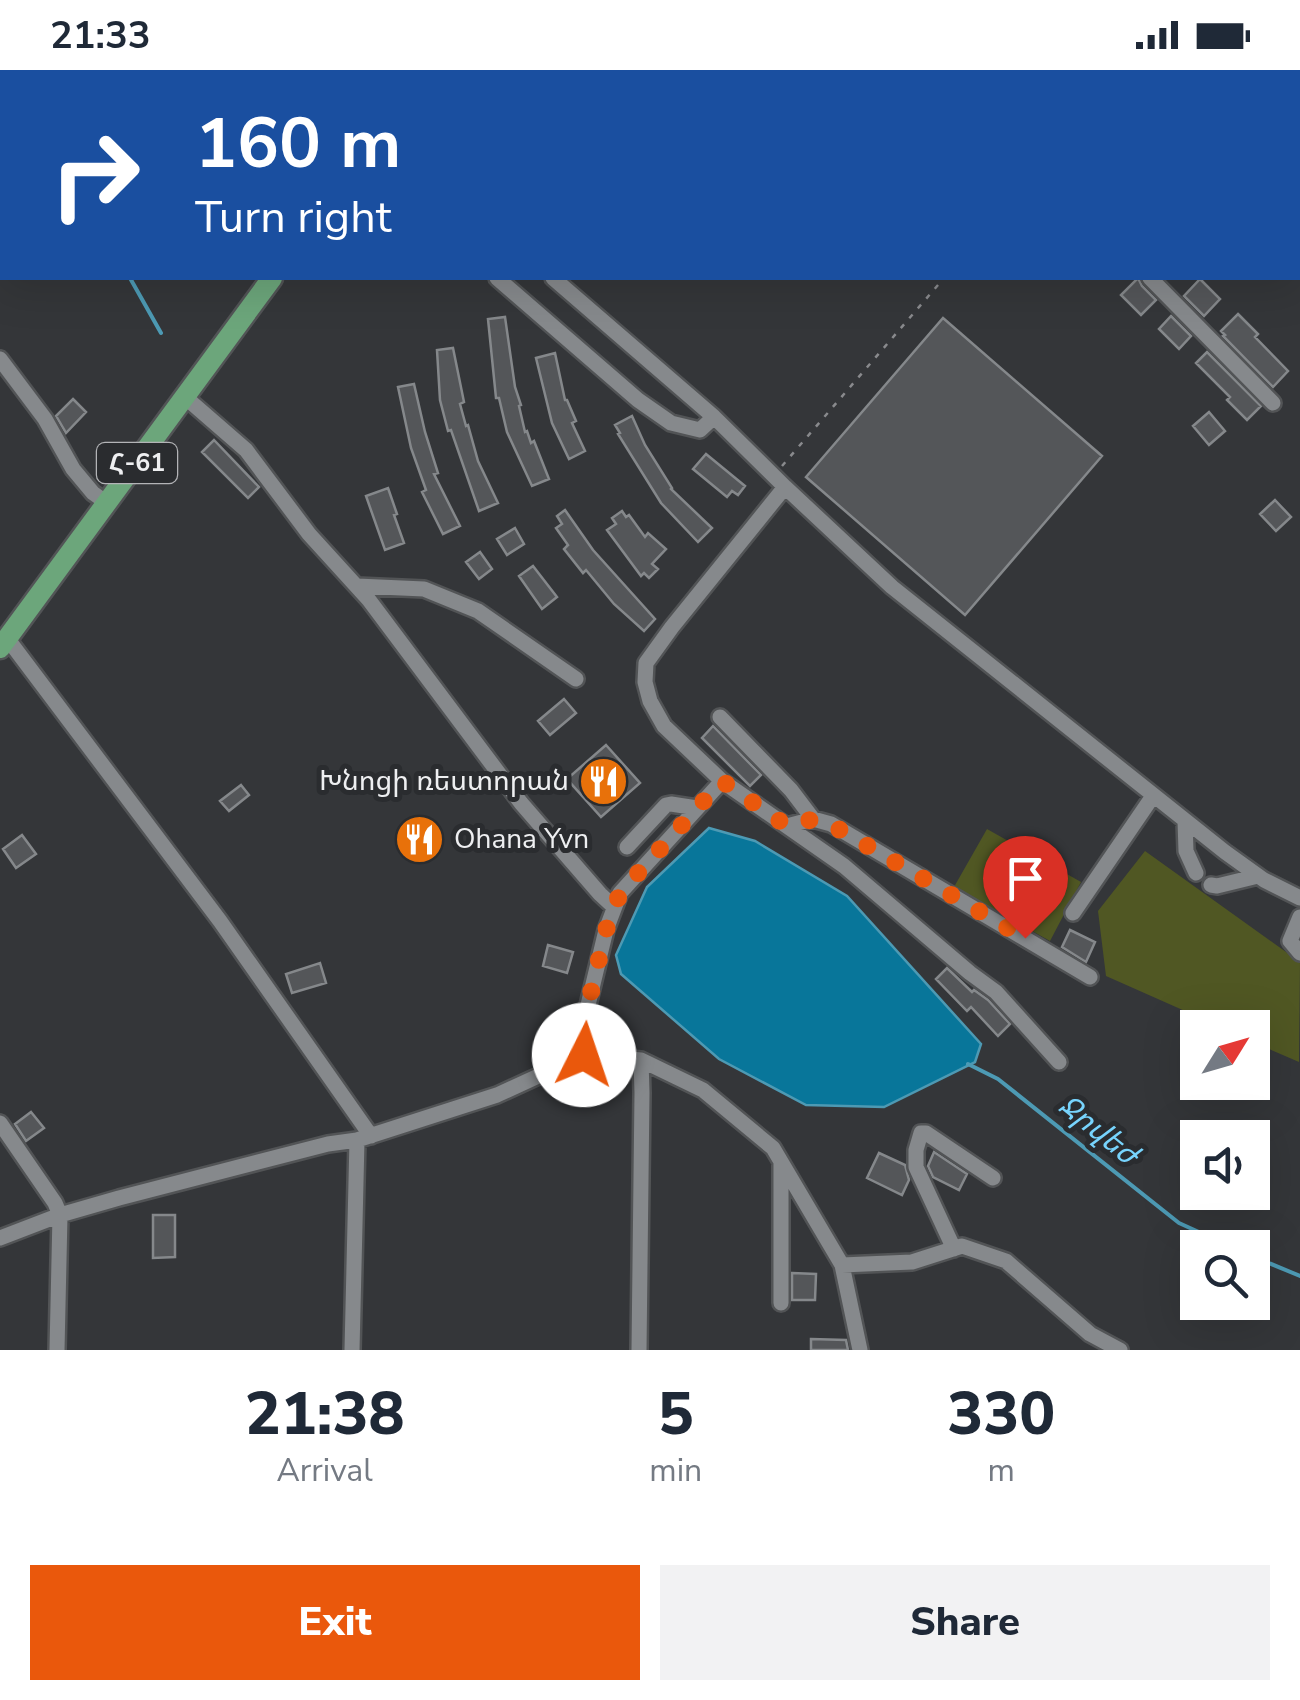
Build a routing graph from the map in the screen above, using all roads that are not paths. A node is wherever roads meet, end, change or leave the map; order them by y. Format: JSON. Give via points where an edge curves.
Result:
{"nodes":[{"id":1,"x":271,"y":280,"type":"edge"},
{"id":2,"x":500,"y":280,"type":"edge"},
{"id":3,"x":555,"y":280,"type":"edge"},
{"id":4,"x":1152,"y":280,"type":"edge"},
{"id":5,"x":0,"y":360,"type":"edge"},
{"id":6,"x":184,"y":397,"type":"junction"},
{"id":7,"x":1274,"y":403,"type":"dead end"},
{"id":8,"x":714,"y":416,"type":"junction"},
{"id":9,"x":779,"y":481,"type":"junction"},
{"id":10,"x":108,"y":503,"type":"junction"},
{"id":11,"x":357,"y":586,"type":"junction"},
{"id":12,"x":4,"y":643,"type":"edge"},
{"id":13,"x":576,"y":680,"type":"dead end"},
{"id":14,"x":720,"y":717,"type":"dead end"},
{"id":15,"x":722,"y":781,"type":"junction"},
{"id":16,"x":1154,"y":796,"type":"junction"},
{"id":17,"x":697,"y":808,"type":"junction"},
{"id":18,"x":814,"y":819,"type":"junction"},
{"id":19,"x":1186,"y":821,"type":"junction"},
{"id":20,"x":787,"y":826,"type":"junction"},
{"id":21,"x":627,"y":847,"type":"dead end"},
{"id":22,"x":1196,"y":874,"type":"dead end"},
{"id":23,"x":1258,"y":876,"type":"junction"},
{"id":24,"x":1211,"y":885,"type":"dead end"},
{"id":25,"x":1300,"y":898,"type":"edge"},
{"id":26,"x":614,"y":907,"type":"junction"},
{"id":27,"x":1073,"y":913,"type":"dead end"},
{"id":28,"x":1300,"y":917,"type":"edge"},
{"id":29,"x":1300,"y":953,"type":"edge"},
{"id":30,"x":1090,"y":976,"type":"dead end"},
{"id":31,"x":584,"y":1055,"type":"junction"},
{"id":32,"x":640,"y":1060,"type":"junction"},
{"id":33,"x":1060,"y":1062,"type":"dead end"},
{"id":34,"x":0,"y":1123,"type":"edge"},
{"id":35,"x":364,"y":1138,"type":"junction"},
{"id":36,"x":781,"y":1162,"type":"junction"},
{"id":37,"x":992,"y":1178,"type":"dead end"},
{"id":38,"x":60,"y":1216,"type":"junction"},
{"id":39,"x":0,"y":1238,"type":"edge"},
{"id":40,"x":954,"y":1249,"type":"junction"},
{"id":41,"x":842,"y":1264,"type":"junction"},
{"id":42,"x":781,"y":1303,"type":"dead end"},
{"id":43,"x":57,"y":1350,"type":"edge"},
{"id":44,"x":352,"y":1350,"type":"edge"},
{"id":45,"x":639,"y":1350,"type":"edge"},
{"id":46,"x":860,"y":1350,"type":"edge"},
{"id":47,"x":1120,"y":1350,"type":"edge"}],
"edges":[{"from":1,"to":6,"type":"main road","number":"Հ-61"},
{"from":2,"to":8,"type":"street","via":[[670,423],[700,430]]},
{"from":3,"to":8,"type":"street"},
{"from":4,"to":7,"type":"street"},
{"from":5,"to":10,"type":"street","via":[[73,469]]},
{"from":6,"to":10,"type":"main road","number":"Հ-61"},
{"from":6,"to":11,"type":"street","via":[[246,450],[308,534]]},
{"from":8,"to":9,"type":"street"},
{"from":9,"to":15,"type":"street","via":[[646,663],[650,700],[664,726]]},
{"from":9,"to":16,"type":"street","via":[[892,586]]},
{"from":10,"to":12,"type":"main road","number":"Հ-61"},
{"from":11,"to":13,"type":"street","via":[[424,590],[478,611]]},
{"from":11,"to":26,"type":"street","via":[[520,803]]},
{"from":12,"to":35,"type":"street","via":[[220,921]]},
{"from":14,"to":18,"type":"street"},
{"from":15,"to":17,"type":"street"},
{"from":15,"to":20,"type":"street"},
{"from":16,"to":19,"type":"street"},
{"from":16,"to":27,"type":"street"},
{"from":17,"to":21,"type":"street","via":[[666,805]]},
{"from":17,"to":26,"type":"street"},
{"from":18,"to":20,"type":"street"},
{"from":18,"to":30,"type":"street"},
{"from":19,"to":22,"type":"street","via":[[1186,851]]},
{"from":19,"to":23,"type":"street"},
{"from":20,"to":33,"type":"street","via":[[996,992]]},
{"from":23,"to":24,"type":"street"},
{"from":23,"to":25,"type":"street"},
{"from":26,"to":31,"type":"street","via":[[582,1030]]},
{"from":28,"to":29,"type":"street","via":[[1290,941]]},
{"from":31,"to":32,"type":"street"},
{"from":31,"to":35,"type":"street","via":[[497,1095]]},
{"from":32,"to":36,"type":"street","via":[[703,1090]]},
{"from":32,"to":45,"type":"street"},
{"from":34,"to":38,"type":"street"},
{"from":35,"to":38,"type":"street"},
{"from":35,"to":44,"type":"street"},
{"from":36,"to":41,"type":"street"},
{"from":36,"to":42,"type":"street"},
{"from":37,"to":40,"type":"street","via":[[921,1133],[916,1167]]},
{"from":38,"to":39,"type":"street"},
{"from":38,"to":43,"type":"street"},
{"from":40,"to":41,"type":"street","via":[[912,1262]]},
{"from":40,"to":47,"type":"street","via":[[1006,1262],[1090,1334]]},
{"from":41,"to":46,"type":"street"}]}
